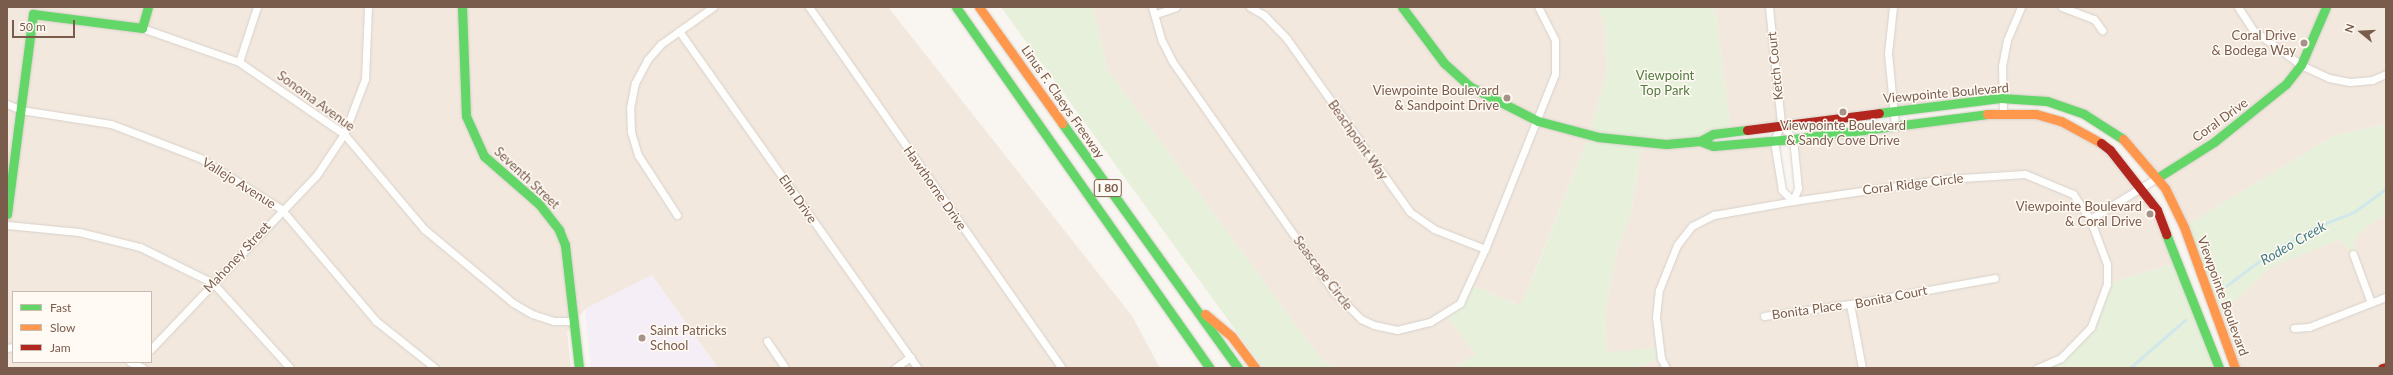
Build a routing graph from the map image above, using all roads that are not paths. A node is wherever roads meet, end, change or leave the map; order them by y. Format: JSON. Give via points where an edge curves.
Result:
{"nodes":[{"id":1,"x":148,"y":7,"type":"edge"},
{"id":2,"x":257,"y":7,"type":"edge"},
{"id":3,"x":368,"y":7,"type":"edge"},
{"id":4,"x":462,"y":7,"type":"edge"},
{"id":5,"x":713,"y":7,"type":"edge"},
{"id":6,"x":809,"y":7,"type":"edge"},
{"id":7,"x":956,"y":7,"type":"edge"},
{"id":8,"x":979,"y":7,"type":"edge"},
{"id":9,"x":1152,"y":7,"type":"edge"},
{"id":10,"x":1176,"y":7,"type":"edge"},
{"id":11,"x":1250,"y":7,"type":"edge"},
{"id":12,"x":1402,"y":7,"type":"edge"},
{"id":13,"x":1538,"y":7,"type":"edge"},
{"id":14,"x":1769,"y":7,"type":"edge"},
{"id":15,"x":1893,"y":7,"type":"edge"},
{"id":16,"x":2021,"y":7,"type":"edge"},
{"id":17,"x":2062,"y":7,"type":"edge"},
{"id":18,"x":2238,"y":7,"type":"edge"},
{"id":19,"x":2326,"y":7,"type":"edge"},
{"id":20,"x":34,"y":11,"type":"edge"},
{"id":21,"x":1156,"y":14,"type":"junction"},
{"id":22,"x":142,"y":28,"type":"junction"},
{"id":23,"x":2102,"y":30,"type":"dead end"},
{"id":24,"x":679,"y":31,"type":"junction"},
{"id":25,"x":239,"y":62,"type":"junction"},
{"id":26,"x":2301,"y":65,"type":"junction"},
{"id":27,"x":2386,"y":74,"type":"edge"},
{"id":28,"x":2000,"y":98,"type":"junction"},
{"id":29,"x":7,"y":104,"type":"edge"},
{"id":30,"x":21,"y":110,"type":"junction"},
{"id":31,"x":1891,"y":110,"type":"junction"},
{"id":32,"x":2003,"y":112,"type":"junction"},
{"id":33,"x":1538,"y":121,"type":"junction"},
{"id":34,"x":1781,"y":124,"type":"junction"},
{"id":35,"x":1895,"y":126,"type":"junction"},
{"id":36,"x":344,"y":134,"type":"junction"},
{"id":37,"x":1793,"y":139,"type":"junction"},
{"id":38,"x":1700,"y":141,"type":"junction"},
{"id":39,"x":1774,"y":141,"type":"junction"},
{"id":40,"x":2158,"y":178,"type":"junction"},
{"id":41,"x":2140,"y":189,"type":"junction"},
{"id":42,"x":1793,"y":201,"type":"junction"},
{"id":43,"x":281,"y":209,"type":"junction"},
{"id":44,"x":7,"y":214,"type":"edge"},
{"id":45,"x":677,"y":215,"type":"dead end"},
{"id":46,"x":2090,"y":219,"type":"junction"},
{"id":47,"x":7,"y":225,"type":"edge"},
{"id":48,"x":1485,"y":249,"type":"junction"},
{"id":49,"x":2353,"y":254,"type":"dead end"},
{"id":50,"x":1995,"y":278,"type":"dead end"},
{"id":51,"x":213,"y":283,"type":"junction"},
{"id":52,"x":1187,"y":298,"type":"junction"},
{"id":53,"x":2386,"y":298,"type":"edge"},
{"id":54,"x":2371,"y":303,"type":"junction"},
{"id":55,"x":1850,"y":304,"type":"junction"},
{"id":56,"x":1764,"y":316,"type":"dead end"},
{"id":57,"x":574,"y":321,"type":"junction"},
{"id":58,"x":2294,"y":328,"type":"dead end"},
{"id":59,"x":767,"y":341,"type":"dead end"},
{"id":60,"x":152,"y":348,"type":"edge"},
{"id":61,"x":910,"y":357,"type":"junction"},
{"id":62,"x":2216,"y":365,"type":"edge"},
{"id":63,"x":1209,"y":367,"type":"edge"},
{"id":64,"x":2386,"y":367,"type":"edge"},
{"id":65,"x":290,"y":368,"type":"edge"},
{"id":66,"x":435,"y":368,"type":"edge"},
{"id":67,"x":579,"y":368,"type":"edge"},
{"id":68,"x":785,"y":368,"type":"edge"},
{"id":69,"x":895,"y":368,"type":"edge"},
{"id":70,"x":918,"y":368,"type":"edge"},
{"id":71,"x":1062,"y":368,"type":"edge"},
{"id":72,"x":1238,"y":368,"type":"edge"},
{"id":73,"x":1256,"y":368,"type":"edge"},
{"id":74,"x":1666,"y":368,"type":"edge"},
{"id":75,"x":1862,"y":368,"type":"edge"},
{"id":76,"x":2037,"y":368,"type":"edge"},
{"id":77,"x":2235,"y":368,"type":"edge"},
{"id":78,"x":2382,"y":368,"type":"edge"}],
"edges":[{"from":1,"to":22,"type":"main road"},
{"from":2,"to":25,"type":"street"},
{"from":3,"to":36,"type":"street","name":"Mahoney Street","via":[[365,79]]},
{"from":4,"to":57,"type":"main road","name":"Seventh Street","via":[[466,116],[484,156],[539,204],[559,230],[565,245]]},
{"from":5,"to":24,"type":"street"},
{"from":6,"to":71,"type":"street","name":"Hawthorne Drive"},
{"from":7,"to":63,"type":"main road","number":"I 80"},
{"from":8,"to":52,"type":"main road","name":"Linus F. Claeys Freeway","number":"I 80"},
{"from":9,"to":21,"type":"street","name":"Seascape Circle"},
{"from":10,"to":21,"type":"street"},
{"from":11,"to":48,"type":"street","name":"Beachpoint Way","via":[[1264,15],[1287,39],[1410,212],[1434,229]]},
{"from":12,"to":33,"type":"main road","name":"Viewpointe Boulevard","via":[[1444,63],[1471,87]]},
{"from":13,"to":33,"type":"street","name":"Seascape Circle","via":[[1551,29],[1557,57],[1555,74]]},
{"from":14,"to":34,"type":"street","name":"Ketch Court"},
{"from":15,"to":31,"type":"street","via":[[1888,53]]},
{"from":16,"to":28,"type":"street","via":[[2006,40]]},
{"from":17,"to":23,"type":"street","via":[[2094,19]]},
{"from":18,"to":26,"type":"street","via":[[2254,30]]},
{"from":19,"to":26,"type":"main road","name":"Coral Drive"},
{"from":20,"to":22,"type":"main road","name":"Sonoma Avenue"},
{"from":20,"to":30,"type":"main road"},
{"from":21,"to":48,"type":"street","name":"Seascape Circle","via":[[1162,41],[1172,61],[1334,292],[1355,314],[1374,325],[1397,330],[1430,322],[1460,303]]},
{"from":22,"to":25,"type":"street","name":"Sonoma Avenue"},
{"from":24,"to":45,"type":"street","via":[[647,60],[635,83],[630,108],[631,132],[638,154]]},
{"from":24,"to":61,"type":"street","name":"Elm Drive"},
{"from":25,"to":36,"type":"street","name":"Sonoma Avenue"},
{"from":26,"to":27,"type":"street","via":[[2328,78],[2350,82],[2372,80]]},
{"from":26,"to":40,"type":"main road","name":"Coral Drive","via":[[2261,106]]},
{"from":28,"to":31,"type":"main road","name":"Viewpointe Boulevard"},
{"from":28,"to":32,"type":"street"},
{"from":28,"to":40,"type":"main road","name":"Viewpointe Boulevard","via":[[2047,101],[2084,114],[2124,139]]},
{"from":29,"to":30,"type":"street","name":"Vallejo Avenue"},
{"from":30,"to":43,"type":"street","name":"Vallejo Avenue","via":[[119,126],[200,158]]},
{"from":30,"to":44,"type":"main road"},
{"from":31,"to":34,"type":"main road","name":"Viewpointe Boulevard"},
{"from":31,"to":35,"type":"street"},
{"from":32,"to":35,"type":"main road","name":"Viewpointe Boulevard"},
{"from":32,"to":41,"type":"main road","name":"Viewpointe Boulevard","via":[[2036,114],[2085,132],[2110,150]]},
{"from":33,"to":38,"type":"main road","name":"Viewpointe Boulevard","via":[[1618,140],[1666,144]]},
{"from":33,"to":48,"type":"street","name":"Seascape Circle"},
{"from":34,"to":37,"type":"street"},
{"from":34,"to":38,"type":"main road","name":"Viewpointe Boulevard","via":[[1713,134]]},
{"from":34,"to":39,"type":"street"},
{"from":35,"to":37,"type":"main road","name":"Viewpointe Boulevard"},
{"from":36,"to":43,"type":"street","name":"Mahoney Street","via":[[316,176]]},
{"from":36,"to":57,"type":"street","name":"Sonoma Avenue","via":[[424,229],[513,303],[532,314],[554,321]]},
{"from":37,"to":39,"type":"main road","name":"Viewpointe Boulevard"},
{"from":37,"to":42,"type":"street","via":[[1798,188]]},
{"from":38,"to":39,"type":"main road","name":"Viewpointe Boulevard","via":[[1713,146]]},
{"from":39,"to":42,"type":"street","via":[[1782,190]]},
{"from":40,"to":41,"type":"street","name":"Coral Drive"},
{"from":40,"to":77,"type":"main road","name":"Viewpointe Boulevard","via":[[2184,227]]},
{"from":41,"to":46,"type":"street","name":"Coral Drive"},
{"from":41,"to":62,"type":"main road","name":"Viewpointe Boulevard","via":[[2158,210]]},
{"from":42,"to":46,"type":"street","name":"Coral Ridge Circle","via":[[1945,179],[2025,174],[2073,194]]},
{"from":42,"to":74,"type":"street","name":"Coral Ridge Circle","via":[[1714,215],[1692,226],[1677,245],[1659,290],[1661,358]]},
{"from":43,"to":51,"type":"street","name":"Mahoney Street"},
{"from":43,"to":66,"type":"street","name":"Vallejo Avenue","via":[[376,321]]},
{"from":46,"to":76,"type":"street","name":"Coral Ridge Circle","via":[[2107,264],[2107,284],[2099,308],[2091,327],[2061,358]]},
{"from":47,"to":51,"type":"street","via":[[79,232],[140,247]]},
{"from":49,"to":54,"type":"street"},
{"from":50,"to":55,"type":"street","name":"Bonita Court"},
{"from":51,"to":60,"type":"street","name":"Mahoney Street"},
{"from":51,"to":65,"type":"street"},
{"from":52,"to":72,"type":"main road","name":"Linus F. Claeys Freeway","number":"I 80"},
{"from":52,"to":73,"type":"main road","via":[[1232,338]]},
{"from":53,"to":54,"type":"street"},
{"from":54,"to":58,"type":"street","via":[[2309,327]]},
{"from":55,"to":56,"type":"street","name":"Bonita Place"},
{"from":55,"to":75,"type":"street","name":"Bonita Court"},
{"from":57,"to":67,"type":"main road","name":"Seventh Street"},
{"from":59,"to":68,"type":"street"},
{"from":61,"to":69,"type":"street"},
{"from":61,"to":70,"type":"street","name":"Elm Drive"},
{"from":64,"to":78,"type":"main road"}]}
